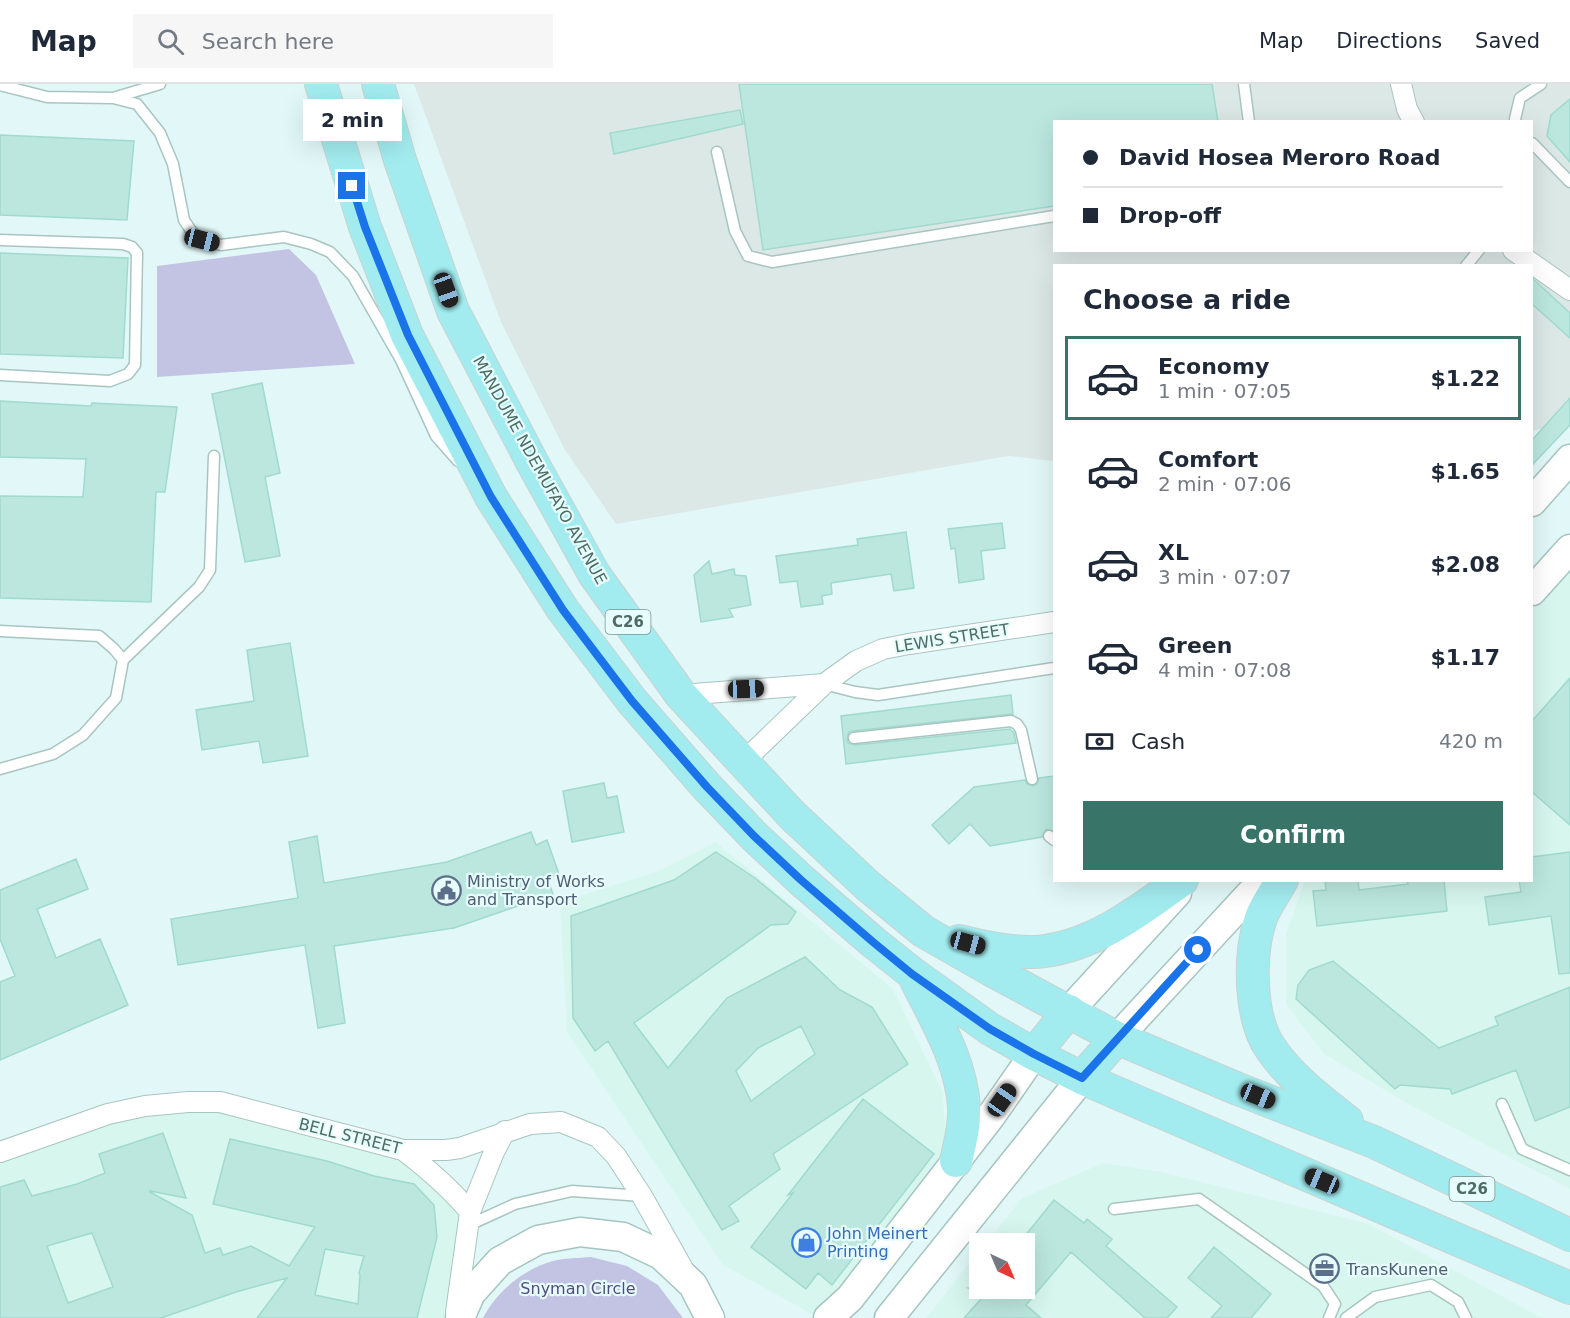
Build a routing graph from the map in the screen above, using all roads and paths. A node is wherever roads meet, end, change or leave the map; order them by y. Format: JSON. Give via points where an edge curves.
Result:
{"nodes":[{"id":1,"x":160,"y":84,"type":"edge"},
{"id":2,"x":321,"y":84,"type":"edge"},
{"id":3,"x":378,"y":84,"type":"edge"},
{"id":4,"x":1244,"y":84,"type":"edge"},
{"id":5,"x":1401,"y":84,"type":"edge"},
{"id":6,"x":1540,"y":84,"type":"edge"},
{"id":7,"x":0,"y":85,"type":"edge"},
{"id":8,"x":113,"y":98,"type":"junction"},
{"id":9,"x":1249,"y":120,"type":"edge"},
{"id":10,"x":1413,"y":120,"type":"edge"},
{"id":11,"x":1515,"y":120,"type":"edge"},
{"id":12,"x":1533,"y":144,"type":"edge"},
{"id":13,"x":717,"y":152,"type":"dead end"},
{"id":14,"x":1570,"y":182,"type":"edge"},
{"id":15,"x":1053,"y":216,"type":"edge"},
{"id":16,"x":0,"y":240,"type":"edge"},
{"id":17,"x":1477,"y":252,"type":"edge"},
{"id":18,"x":1516,"y":252,"type":"edge"},
{"id":19,"x":1468,"y":264,"type":"edge"},
{"id":20,"x":1533,"y":264,"type":"edge"},
{"id":21,"x":1533,"y":264,"type":"edge"},
{"id":22,"x":1570,"y":290,"type":"edge"},
{"id":23,"x":0,"y":375,"type":"edge"},
{"id":24,"x":214,"y":456,"type":"dead end"},
{"id":25,"x":1570,"y":459,"type":"edge"},
{"id":26,"x":491,"y":497,"type":"junction"},
{"id":27,"x":1533,"y":501,"type":"edge"},
{"id":28,"x":1570,"y":549,"type":"edge"},
{"id":29,"x":1533,"y":590,"type":"edge"},
{"id":30,"x":1053,"y":622,"type":"edge"},
{"id":31,"x":0,"y":631,"type":"edge"},
{"id":32,"x":123,"y":660,"type":"junction"},
{"id":33,"x":1053,"y":668,"type":"edge"},
{"id":34,"x":824,"y":684,"type":"junction"},
{"id":35,"x":681,"y":695,"type":"junction"},
{"id":36,"x":854,"y":738,"type":"dead end"},
{"id":37,"x":742,"y":763,"type":"junction"},
{"id":38,"x":0,"y":769,"type":"edge"},
{"id":39,"x":1032,"y":779,"type":"dead end"},
{"id":40,"x":1179,"y":882,"type":"edge"},
{"id":41,"x":1186,"y":882,"type":"edge"},
{"id":42,"x":1261,"y":882,"type":"edge"},
{"id":43,"x":1281,"y":882,"type":"edge"},
{"id":44,"x":923,"y":931,"type":"junction"},
{"id":45,"x":912,"y":974,"type":"junction"},
{"id":46,"x":1069,"y":1011,"type":"junction"},
{"id":47,"x":1117,"y":1038,"type":"junction"},
{"id":48,"x":1034,"y":1054,"type":"junction"},
{"id":49,"x":1082,"y":1078,"type":"junction"},
{"id":50,"x":1502,"y":1104,"type":"dead end"},
{"id":51,"x":505,"y":1131,"type":"junction"},
{"id":52,"x":1374,"y":1142,"type":"junction"},
{"id":53,"x":403,"y":1150,"type":"junction"},
{"id":54,"x":0,"y":1152,"type":"edge"},
{"id":55,"x":956,"y":1161,"type":"junction"},
{"id":56,"x":1570,"y":1170,"type":"edge"},
{"id":57,"x":642,"y":1196,"type":"junction"},
{"id":58,"x":1114,"y":1209,"type":"dead end"},
{"id":59,"x":469,"y":1219,"type":"junction"},
{"id":60,"x":1570,"y":1235,"type":"edge"},
{"id":61,"x":693,"y":1285,"type":"junction"},
{"id":62,"x":1570,"y":1288,"type":"edge"},
{"id":63,"x":455,"y":1318,"type":"edge"},
{"id":64,"x":460,"y":1318,"type":"edge"},
{"id":65,"x":710,"y":1318,"type":"edge"},
{"id":66,"x":828,"y":1318,"type":"edge"},
{"id":67,"x":889,"y":1318,"type":"edge"},
{"id":68,"x":1329,"y":1318,"type":"edge"},
{"id":69,"x":1346,"y":1318,"type":"edge"},
{"id":70,"x":1466,"y":1318,"type":"edge"}],
"edges":[{"from":1,"to":8,"type":"lane"},
{"from":2,"to":26,"type":"main road","number":"C26","via":[[365,227],[408,335]]},
{"from":3,"to":35,"type":"main road","name":"MANDUME NDEMUFAYO AVENUE","number":"C26","via":[[453,311],[594,574]]},
{"from":4,"to":9,"type":"lane"},
{"from":5,"to":10,"type":"street"},
{"from":6,"to":11,"type":"lane","via":[[1520,98]]},
{"from":7,"to":8,"type":"lane","via":[[47,97]]},
{"from":8,"to":26,"type":"lane","via":[[137,104],[160,133],[173,164],[184,220],[202,240],[221,244],[284,237],[330,252],[353,276],[401,360],[436,436]]},
{"from":12,"to":14,"type":"lane"},
{"from":13,"to":15,"type":"lane","via":[[735,231],[748,256],[772,262]]},
{"from":16,"to":23,"type":"lane","via":[[123,244],[137,253],[135,365],[128,374],[110,381]]},
{"from":17,"to":19,"type":"lane"},
{"from":18,"to":21,"type":"street"},
{"from":20,"to":22,"type":"street"},
{"from":24,"to":32,"type":"lane","via":[[210,570],[199,587]]},
{"from":25,"to":27,"type":"main road"},
{"from":26,"to":45,"type":"main road","number":"C26","via":[[563,610],[632,701],[707,787],[801,880]]},
{"from":28,"to":29,"type":"main road"},
{"from":30,"to":34,"type":"street","name":"LEWIS STREET","via":[[883,649],[856,661]]},
{"from":31,"to":32,"type":"lane","via":[[99,636]]},
{"from":32,"to":38,"type":"lane","via":[[116,698],[83,735],[52,754]]},
{"from":33,"to":34,"type":"lane","via":[[878,694]]},
{"from":34,"to":35,"type":"street"},
{"from":34,"to":37,"type":"street","name":"LEWIS STREET"},
{"from":35,"to":37,"type":"main road","name":"MANDUME NDEMUFAYO AVENUE","number":"C26"},
{"from":36,"to":39,"type":"lane","via":[[1011,721],[1021,730]]},
{"from":37,"to":44,"type":"main road","name":"MANDUME NDEMUFAYO AVENUE","number":"C26","via":[[867,885]]},
{"from":40,"to":44,"type":"main road","via":[[1136,914],[1088,940],[1044,952],[990,949]]},
{"from":41,"to":46,"type":"main road"},
{"from":42,"to":47,"type":"main road"},
{"from":43,"to":52,"type":"main road","via":[[1261,918],[1253,951],[1257,1016],[1269,1048],[1290,1073]]},
{"from":44,"to":46,"type":"main road","name":"MANDUME NDEMUFAYO AVENUE","number":"C26"},
{"from":45,"to":48,"type":"main road","number":"C26","via":[[990,1029]]},
{"from":45,"to":55,"type":"main road","via":[[945,1039],[960,1080],[964,1108]]},
{"from":46,"to":47,"type":"main road","name":"MANDUME NDEMUFAYO AVENUE","number":"C26"},
{"from":46,"to":48,"type":"main road"},
{"from":47,"to":49,"type":"main road"},
{"from":47,"to":52,"type":"main road","name":"MANDUME NDEMUFAYO AVENUE","number":"C26"},
{"from":48,"to":49,"type":"main road","number":"C26"},
{"from":48,"to":55,"type":"main road"},
{"from":49,"to":62,"type":"main road","number":"C26"},
{"from":49,"to":67,"type":"main road"},
{"from":50,"to":56,"type":"lane","via":[[1522,1149]]},
{"from":51,"to":53,"type":"street","name":"BELL STREET","via":[[453,1149]]},
{"from":51,"to":57,"type":"street","name":"BELL STREET","via":[[561,1122],[598,1137],[616,1156]]},
{"from":51,"to":59,"type":"street"},
{"from":52,"to":60,"type":"main road","name":"MANDUME NDEMUFAYO AVENUE","number":"C26"},
{"from":53,"to":54,"type":"street","name":"BELL STREET","via":[[220,1102],[188,1102],[108,1114]]},
{"from":53,"to":59,"type":"street","via":[[452,1191]]},
{"from":55,"to":66,"type":"main road","via":[[850,1298]]},
{"from":57,"to":59,"type":"lane","via":[[572,1191]]},
{"from":57,"to":61,"type":"street","name":"BELL STREET"},
{"from":58,"to":68,"type":"lane","via":[[1199,1199],[1323,1286],[1335,1304]]},
{"from":59,"to":63,"type":"street"},
{"from":61,"to":64,"type":"main road","via":[[661,1256],[623,1237],[580,1232],[538,1240],[500,1261],[471,1293]]},
{"from":61,"to":65,"type":"main road"},
{"from":69,"to":70,"type":"lane","via":[[1375,1297],[1431,1285],[1458,1302]]}]}
